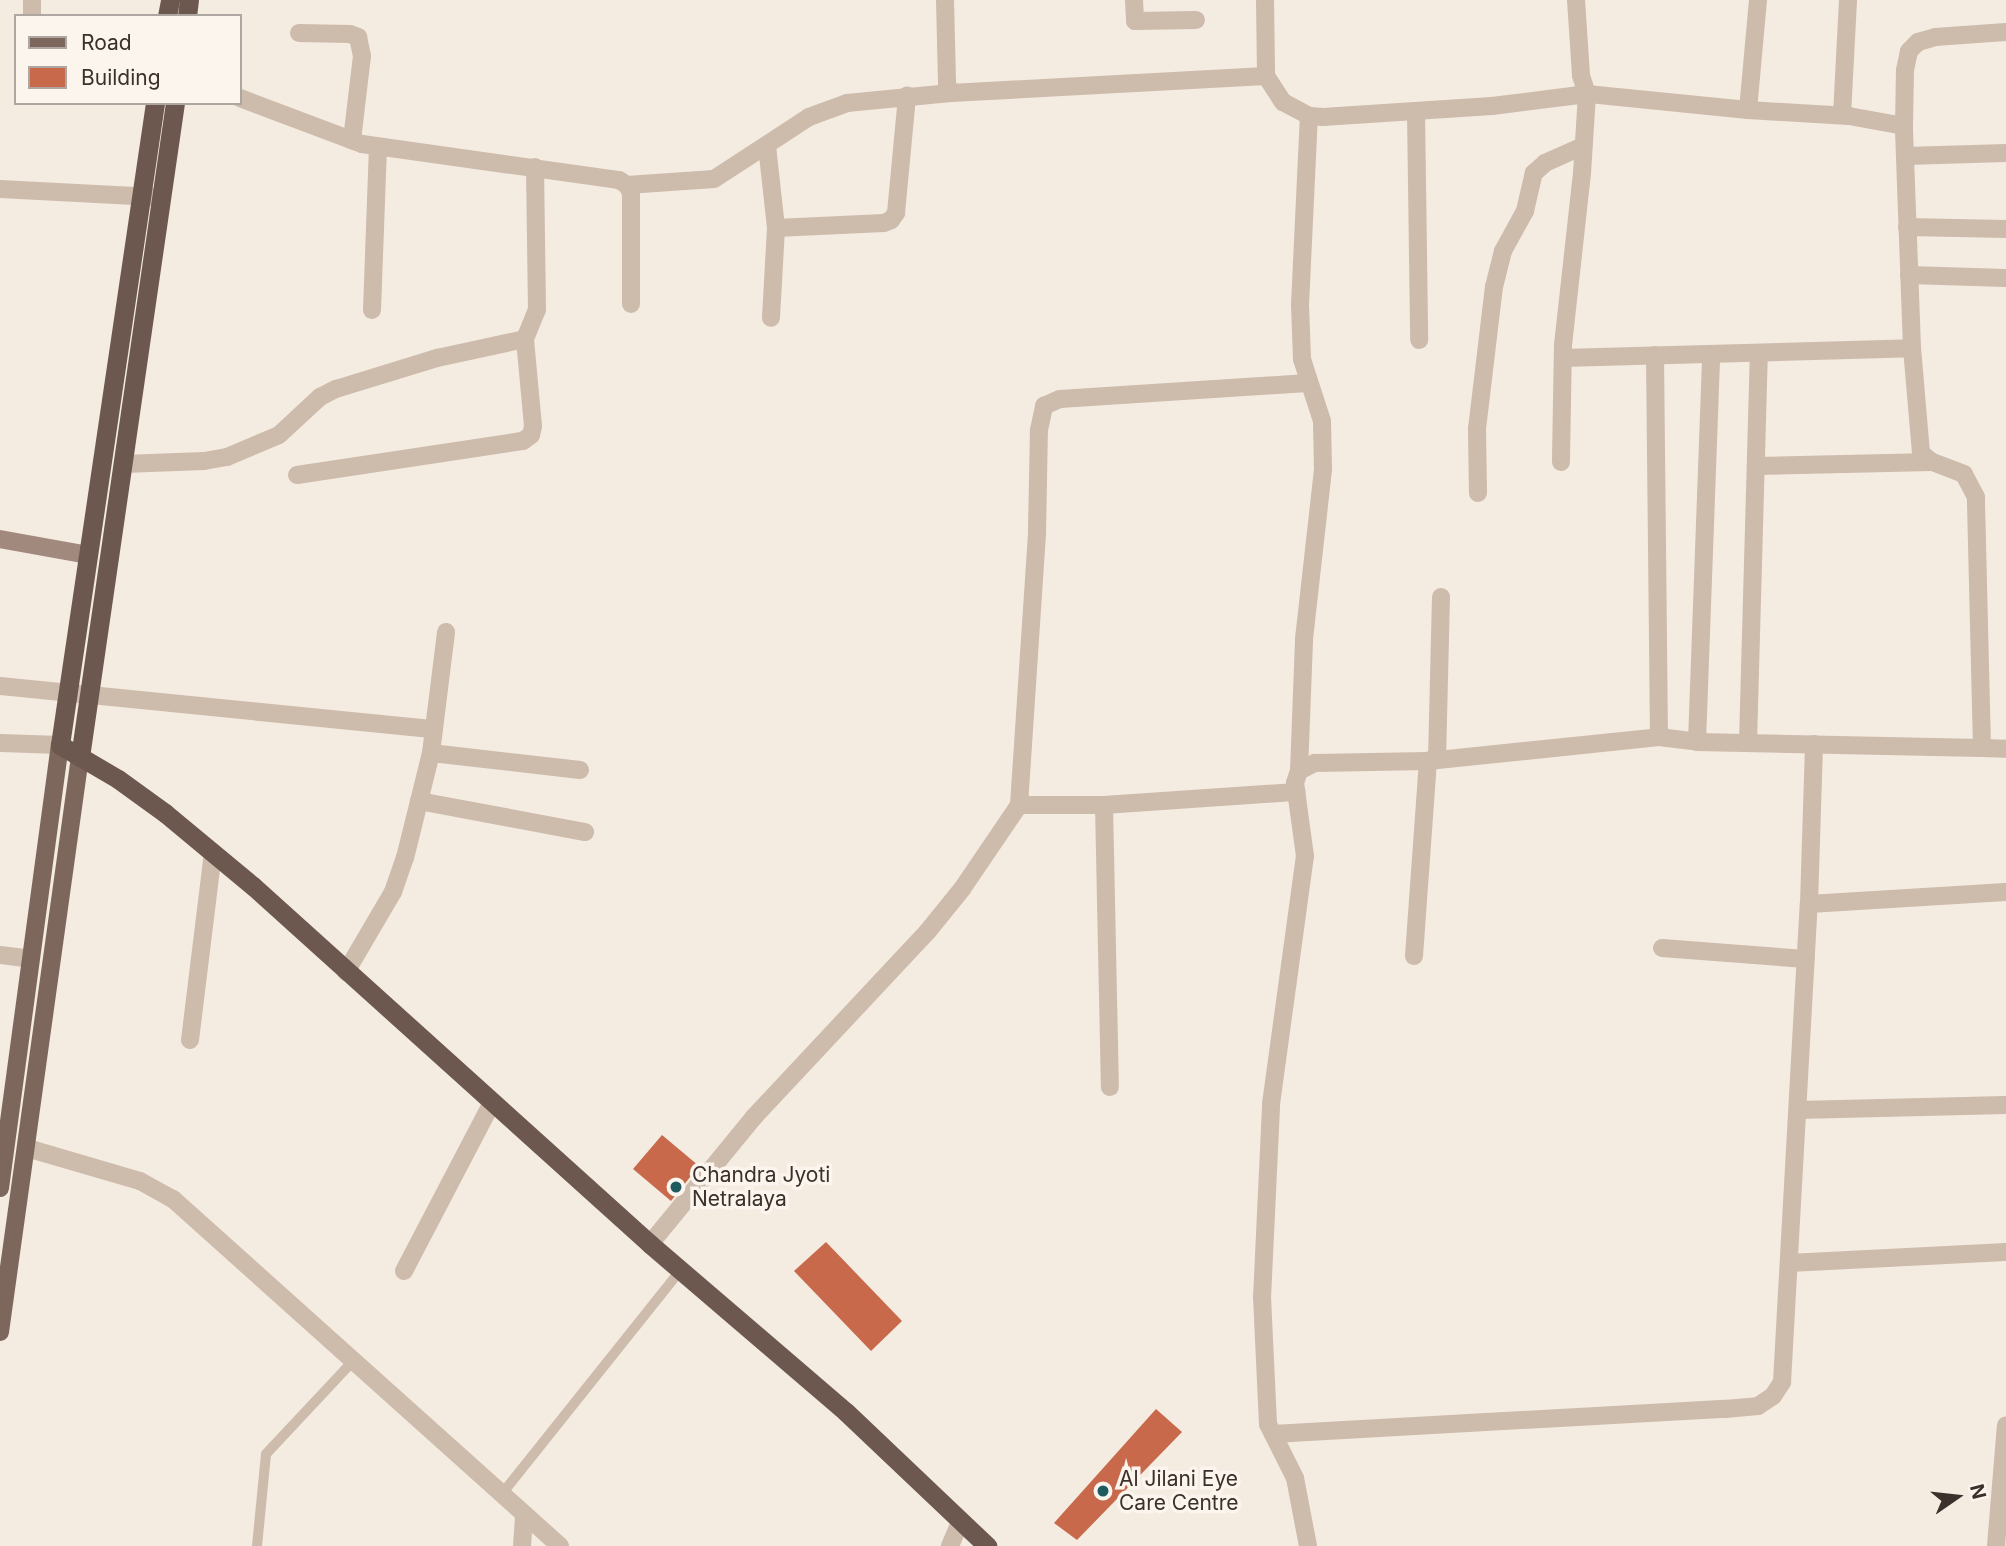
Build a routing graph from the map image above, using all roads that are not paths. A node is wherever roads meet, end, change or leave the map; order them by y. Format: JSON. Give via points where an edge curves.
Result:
{"nodes":[{"id":1,"x":945,"y":0,"type":"edge"},
{"id":2,"x":1135,"y":0,"type":"edge"},
{"id":3,"x":1265,"y":0,"type":"edge"},
{"id":4,"x":1576,"y":0,"type":"edge"},
{"id":5,"x":1758,"y":0,"type":"edge"},
{"id":6,"x":1848,"y":0,"type":"edge"},
{"id":7,"x":1196,"y":20,"type":"dead end"},
{"id":8,"x":2006,"y":32,"type":"edge"},
{"id":9,"x":299,"y":33,"type":"dead end"},
{"id":10,"x":1266,"y":76,"type":"junction"},
{"id":11,"x":951,"y":93,"type":"junction"},
{"id":12,"x":1587,"y":93,"type":"junction"},
{"id":13,"x":907,"y":96,"type":"junction"},
{"id":14,"x":242,"y":99,"type":"edge"},
{"id":15,"x":155,"y":105,"type":"edge"},
{"id":16,"x":175,"y":105,"type":"edge"},
{"id":17,"x":1748,"y":110,"type":"junction"},
{"id":18,"x":1416,"y":111,"type":"junction"},
{"id":19,"x":1842,"y":115,"type":"junction"},
{"id":20,"x":1309,"y":116,"type":"junction"},
{"id":21,"x":1904,"y":126,"type":"junction"},
{"id":22,"x":352,"y":140,"type":"junction"},
{"id":23,"x":767,"y":146,"type":"junction"},
{"id":24,"x":1583,"y":146,"type":"junction"},
{"id":25,"x":378,"y":147,"type":"junction"},
{"id":26,"x":2006,"y":153,"type":"edge"},
{"id":27,"x":1905,"y":156,"type":"junction"},
{"id":28,"x":535,"y":167,"type":"junction"},
{"id":29,"x":627,"y":185,"type":"junction"},
{"id":30,"x":0,"y":189,"type":"edge"},
{"id":31,"x":142,"y":196,"type":"junction"},
{"id":32,"x":163,"y":198,"type":"junction"},
{"id":33,"x":1908,"y":227,"type":"junction"},
{"id":34,"x":776,"y":228,"type":"junction"},
{"id":35,"x":2006,"y":229,"type":"edge"},
{"id":36,"x":1909,"y":275,"type":"junction"},
{"id":37,"x":2006,"y":278,"type":"edge"},
{"id":38,"x":631,"y":304,"type":"dead end"},
{"id":39,"x":372,"y":310,"type":"dead end"},
{"id":40,"x":771,"y":317,"type":"dead end"},
{"id":41,"x":525,"y":339,"type":"junction"},
{"id":42,"x":1419,"y":340,"type":"dead end"},
{"id":43,"x":1912,"y":348,"type":"junction"},
{"id":44,"x":1759,"y":354,"type":"junction"},
{"id":45,"x":1655,"y":355,"type":"junction"},
{"id":46,"x":1711,"y":356,"type":"junction"},
{"id":47,"x":1563,"y":358,"type":"junction"},
{"id":48,"x":1307,"y":383,"type":"junction"},
{"id":49,"x":1561,"y":462,"type":"dead end"},
{"id":50,"x":1932,"y":462,"type":"junction"},
{"id":51,"x":124,"y":464,"type":"junction"},
{"id":52,"x":1756,"y":466,"type":"junction"},
{"id":53,"x":297,"y":475,"type":"dead end"},
{"id":54,"x":1478,"y":494,"type":"dead end"},
{"id":55,"x":0,"y":539,"type":"edge"},
{"id":56,"x":88,"y":555,"type":"junction"},
{"id":57,"x":1441,"y":597,"type":"dead end"},
{"id":58,"x":446,"y":632,"type":"dead end"},
{"id":59,"x":0,"y":686,"type":"edge"},
{"id":60,"x":68,"y":691,"type":"junction"},
{"id":61,"x":89,"y":694,"type":"junction"},
{"id":62,"x":434,"y":729,"type":"junction"},
{"id":63,"x":1659,"y":737,"type":"junction"},
{"id":64,"x":1697,"y":742,"type":"junction"},
{"id":65,"x":1748,"y":742,"type":"junction"},
{"id":66,"x":0,"y":743,"type":"edge"},
{"id":67,"x":1814,"y":744,"type":"junction"},
{"id":68,"x":60,"y":745,"type":"junction"},
{"id":69,"x":1982,"y":748,"type":"junction"},
{"id":70,"x":2006,"y":749,"type":"edge"},
{"id":71,"x":431,"y":753,"type":"junction"},
{"id":72,"x":80,"y":757,"type":"junction"},
{"id":73,"x":1432,"y":761,"type":"junction"},
{"id":74,"x":580,"y":770,"type":"dead end"},
{"id":75,"x":1299,"y":771,"type":"junction"},
{"id":76,"x":1297,"y":792,"type":"junction"},
{"id":77,"x":419,"y":801,"type":"junction"},
{"id":78,"x":1019,"y":805,"type":"junction"},
{"id":79,"x":1104,"y":805,"type":"junction"},
{"id":80,"x":585,"y":832,"type":"dead end"},
{"id":81,"x":213,"y":852,"type":"junction"},
{"id":82,"x":2006,"y":892,"type":"edge"},
{"id":83,"x":1809,"y":904,"type":"junction"},
{"id":84,"x":1662,"y":948,"type":"dead end"},
{"id":85,"x":0,"y":955,"type":"edge"},
{"id":86,"x":1414,"y":956,"type":"dead end"},
{"id":87,"x":1806,"y":959,"type":"junction"},
{"id":88,"x":31,"y":960,"type":"junction"},
{"id":89,"x":346,"y":972,"type":"junction"},
{"id":90,"x":190,"y":1040,"type":"dead end"},
{"id":91,"x":1110,"y":1087,"type":"dead end"},
{"id":92,"x":492,"y":1103,"type":"junction"},
{"id":93,"x":2006,"y":1105,"type":"edge"},
{"id":94,"x":1798,"y":1110,"type":"junction"},
{"id":95,"x":5,"y":1114,"type":"edge"},
{"id":96,"x":27,"y":1148,"type":"junction"},
{"id":97,"x":0,"y":1188,"type":"edge"},
{"id":98,"x":649,"y":1244,"type":"junction"},
{"id":99,"x":2006,"y":1252,"type":"edge"},
{"id":100,"x":1788,"y":1263,"type":"junction"},
{"id":101,"x":404,"y":1271,"type":"dead end"},
{"id":102,"x":680,"y":1271,"type":"junction"},
{"id":103,"x":0,"y":1332,"type":"edge"},
{"id":104,"x":354,"y":1360,"type":"junction"},
{"id":105,"x":2006,"y":1425,"type":"edge"},
{"id":106,"x":1273,"y":1434,"type":"junction"},
{"id":107,"x":501,"y":1495,"type":"junction"},
{"id":108,"x":524,"y":1515,"type":"junction"},
{"id":109,"x":960,"y":1523,"type":"junction"},
{"id":110,"x":257,"y":1546,"type":"edge"},
{"id":111,"x":522,"y":1546,"type":"edge"},
{"id":112,"x":560,"y":1546,"type":"edge"},
{"id":113,"x":950,"y":1546,"type":"edge"},
{"id":114,"x":987,"y":1546,"type":"edge"},
{"id":115,"x":1308,"y":1546,"type":"edge"},
{"id":116,"x":1996,"y":1546,"type":"edge"}],
"edges":[{"from":1,"to":11,"type":"street"},
{"from":2,"to":7,"type":"street","via":[[1135,21]]},
{"from":3,"to":10,"type":"street"},
{"from":4,"to":12,"type":"street","via":[[1581,75]]},
{"from":5,"to":17,"type":"street"},
{"from":6,"to":19,"type":"street"},
{"from":8,"to":21,"type":"street","via":[[1935,37],[1909,51]]},
{"from":9,"to":22,"type":"street","via":[[358,37],[362,56]]},
{"from":10,"to":11,"type":"street"},
{"from":10,"to":20,"type":"street","via":[[1283,102]]},
{"from":11,"to":13,"type":"street"},
{"from":12,"to":17,"type":"street"},
{"from":12,"to":18,"type":"street"},
{"from":12,"to":24,"type":"street"},
{"from":13,"to":23,"type":"street","via":[[826,110]]},
{"from":13,"to":34,"type":"street","via":[[896,213],[891,220]]},
{"from":14,"to":22,"type":"street"},
{"from":15,"to":31,"type":"highway"},
{"from":16,"to":32,"type":"highway"},
{"from":17,"to":19,"type":"street"},
{"from":18,"to":20,"type":"street"},
{"from":18,"to":42,"type":"street"},
{"from":19,"to":21,"type":"street"},
{"from":20,"to":48,"type":"street","via":[[1300,305]]},
{"from":21,"to":27,"type":"street"},
{"from":22,"to":25,"type":"street"},
{"from":23,"to":29,"type":"street","via":[[714,179]]},
{"from":23,"to":34,"type":"street"},
{"from":24,"to":47,"type":"street"},
{"from":24,"to":54,"type":"street","via":[[1534,173],[1525,211],[1503,251],[1494,287],[1477,429]]},
{"from":25,"to":28,"type":"street"},
{"from":25,"to":39,"type":"street"},
{"from":26,"to":27,"type":"street"},
{"from":27,"to":33,"type":"street"},
{"from":28,"to":29,"type":"street"},
{"from":28,"to":41,"type":"street","via":[[537,310]]},
{"from":29,"to":38,"type":"street","via":[[631,193]]},
{"from":30,"to":31,"type":"street"},
{"from":31,"to":32,"type":"street"},
{"from":31,"to":56,"type":"highway"},
{"from":32,"to":51,"type":"highway"},
{"from":33,"to":35,"type":"street"},
{"from":33,"to":36,"type":"street"},
{"from":34,"to":40,"type":"street"},
{"from":36,"to":37,"type":"street"},
{"from":36,"to":43,"type":"street"},
{"from":41,"to":51,"type":"street","via":[[437,358],[336,389],[320,397],[279,435],[227,457]]},
{"from":41,"to":53,"type":"street","via":[[533,426],[523,441]]},
{"from":43,"to":44,"type":"street"},
{"from":43,"to":50,"type":"street","via":[[1921,453]]},
{"from":44,"to":46,"type":"street"},
{"from":44,"to":52,"type":"street"},
{"from":45,"to":46,"type":"street"},
{"from":45,"to":47,"type":"street"},
{"from":45,"to":63,"type":"street"},
{"from":46,"to":64,"type":"street"},
{"from":47,"to":49,"type":"street"},
{"from":48,"to":75,"type":"street","via":[[1322,421],[1323,469],[1304,639]]},
{"from":48,"to":78,"type":"street","via":[[1060,400],[1044,406]]},
{"from":50,"to":52,"type":"street"},
{"from":50,"to":69,"type":"street","via":[[1964,474],[1976,497]]},
{"from":51,"to":61,"type":"highway"},
{"from":52,"to":65,"type":"street"},
{"from":55,"to":56,"type":"main road"},
{"from":56,"to":60,"type":"highway"},
{"from":57,"to":73,"type":"street"},
{"from":58,"to":62,"type":"street"},
{"from":59,"to":60,"type":"street"},
{"from":60,"to":61,"type":"street"},
{"from":60,"to":68,"type":"highway"},
{"from":61,"to":62,"type":"street"},
{"from":61,"to":72,"type":"highway"},
{"from":62,"to":71,"type":"street"},
{"from":63,"to":64,"type":"street"},
{"from":63,"to":73,"type":"street"},
{"from":64,"to":65,"type":"street"},
{"from":65,"to":67,"type":"street"},
{"from":66,"to":68,"type":"street"},
{"from":67,"to":69,"type":"street"},
{"from":67,"to":83,"type":"street"},
{"from":68,"to":72,"type":"highway"},
{"from":68,"to":88,"type":"main road"},
{"from":69,"to":70,"type":"street"},
{"from":71,"to":74,"type":"street"},
{"from":71,"to":77,"type":"street"},
{"from":72,"to":81,"type":"highway","via":[[156,806]]},
{"from":72,"to":96,"type":"main road"},
{"from":73,"to":75,"type":"street","via":[[1315,763]]},
{"from":73,"to":86,"type":"street"},
{"from":75,"to":76,"type":"street"},
{"from":76,"to":79,"type":"street"},
{"from":76,"to":106,"type":"street","via":[[1306,856],[1274,1071],[1265,1179],[1262,1298],[1265,1388]]},
{"from":77,"to":80,"type":"street"},
{"from":77,"to":89,"type":"street","via":[[393,892]]},
{"from":78,"to":79,"type":"street"},
{"from":78,"to":98,"type":"street","via":[[928,931],[753,1118]]},
{"from":79,"to":91,"type":"street"},
{"from":81,"to":89,"type":"highway"},
{"from":81,"to":90,"type":"street"},
{"from":82,"to":83,"type":"street"},
{"from":83,"to":87,"type":"street"},
{"from":84,"to":87,"type":"street"},
{"from":85,"to":88,"type":"street"},
{"from":87,"to":94,"type":"street"},
{"from":88,"to":95,"type":"main road"},
{"from":89,"to":92,"type":"highway"},
{"from":92,"to":98,"type":"highway"},
{"from":92,"to":101,"type":"street"},
{"from":93,"to":94,"type":"street"},
{"from":94,"to":100,"type":"street"},
{"from":95,"to":97,"type":"main road"},
{"from":96,"to":103,"type":"main road"},
{"from":96,"to":104,"type":"street","via":[[140,1181],[173,1199]]},
{"from":98,"to":102,"type":"highway"},
{"from":99,"to":100,"type":"street"},
{"from":100,"to":106,"type":"street","via":[[1782,1382],[1773,1396],[1758,1406]]},
{"from":102,"to":107,"type":"lane"},
{"from":102,"to":109,"type":"highway","via":[[846,1412]]},
{"from":104,"to":107,"type":"street"},
{"from":104,"to":110,"type":"lane","via":[[266,1454]]},
{"from":105,"to":116,"type":"street"},
{"from":106,"to":115,"type":"street","via":[[1295,1478]]},
{"from":107,"to":108,"type":"street"},
{"from":108,"to":111,"type":"street"},
{"from":108,"to":112,"type":"street"},
{"from":109,"to":113,"type":"street"},
{"from":109,"to":114,"type":"highway"}]}
